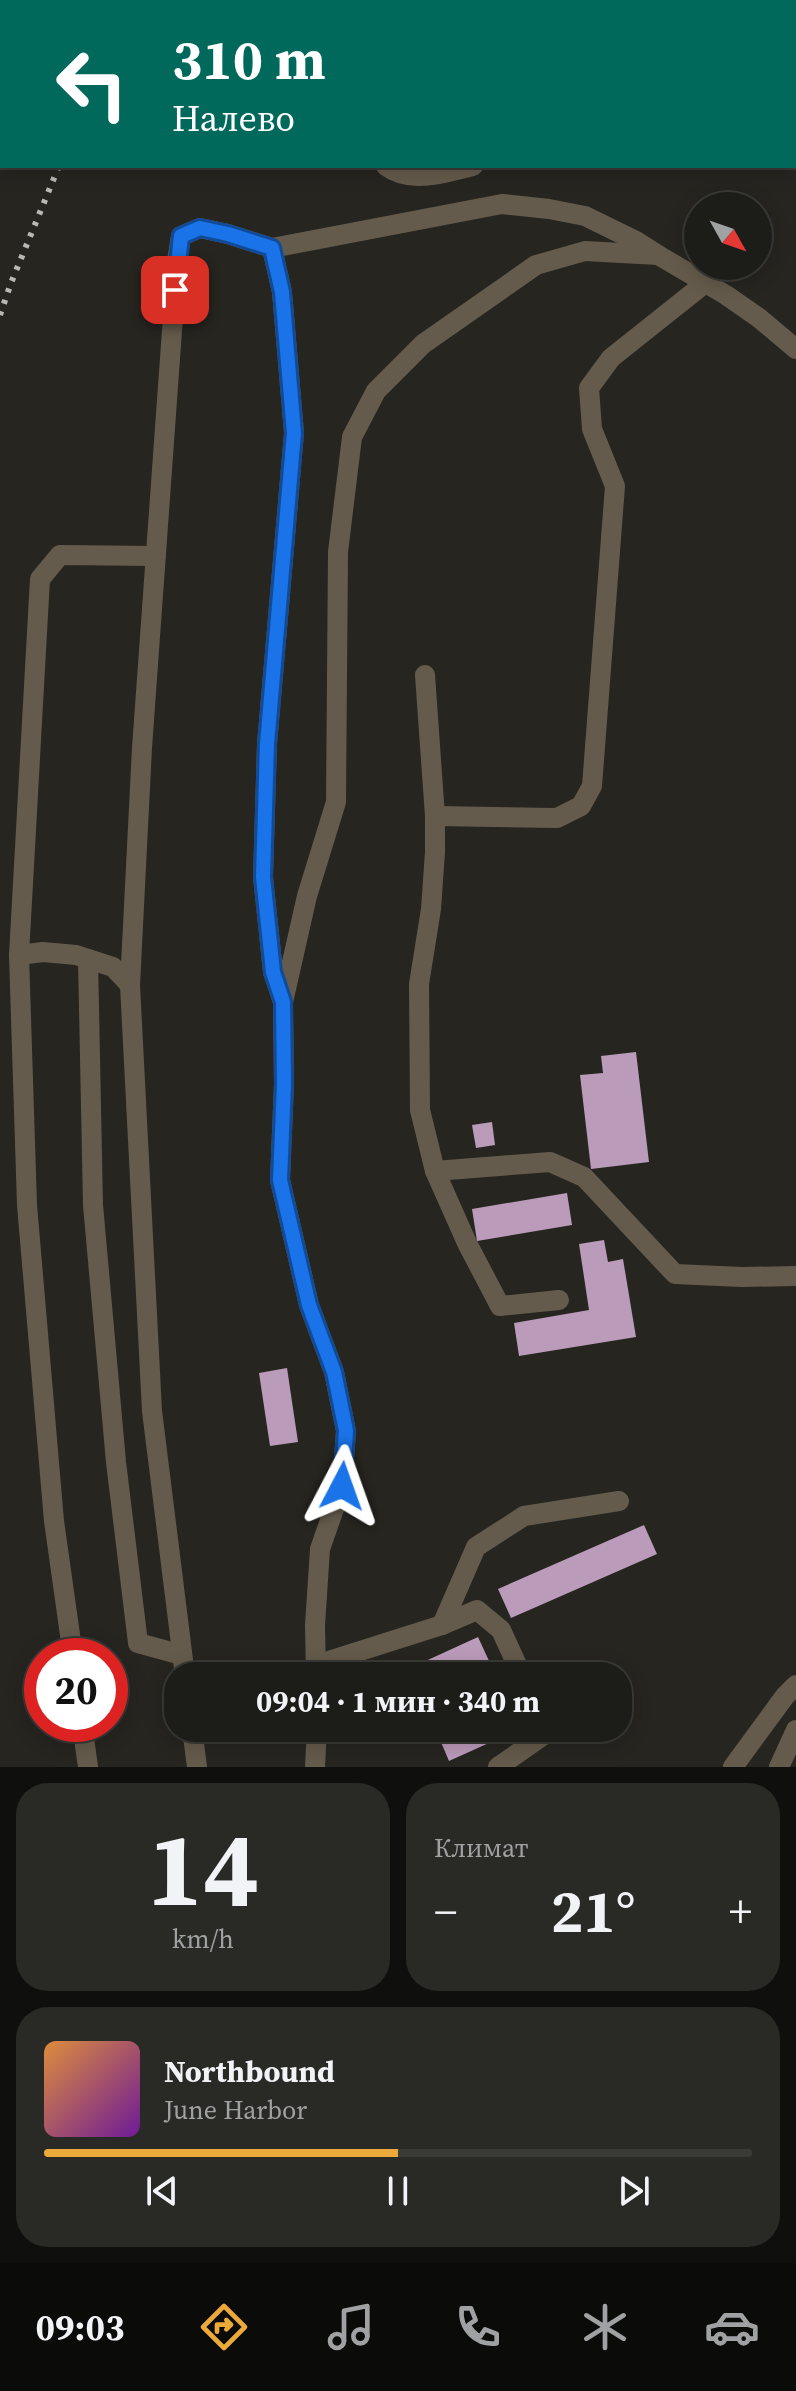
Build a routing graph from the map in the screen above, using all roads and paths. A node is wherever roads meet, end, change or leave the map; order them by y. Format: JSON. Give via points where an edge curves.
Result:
{"nodes":[{"id":1,"x":394,"y":168,"type":"edge"},
{"id":2,"x":464,"y":168,"type":"edge"},
{"id":3,"x":272,"y":248,"type":"junction"},
{"id":4,"x":658,"y":255,"type":"junction"},
{"id":5,"x":704,"y":284,"type":"junction"},
{"id":6,"x":796,"y":349,"type":"edge"},
{"id":7,"x":156,"y":556,"type":"junction"},
{"id":8,"x":425,"y":675,"type":"dead end"},
{"id":9,"x":435,"y":816,"type":"junction"},
{"id":10,"x":19,"y":955,"type":"junction"},
{"id":11,"x":88,"y":959,"type":"junction"},
{"id":12,"x":130,"y":985,"type":"junction"},
{"id":13,"x":283,"y":1002,"type":"junction"},
{"id":14,"x":435,"y":1171,"type":"junction"},
{"id":15,"x":796,"y":1276,"type":"edge"},
{"id":16,"x":559,"y":1300,"type":"dead end"},
{"id":17,"x":619,"y":1501,"type":"dead end"},
{"id":18,"x":442,"y":1625,"type":"junction"},
{"id":19,"x":70,"y":1638,"type":"edge"},
{"id":20,"x":182,"y":1655,"type":"junction"},
{"id":21,"x":183,"y":1662,"type":"edge"},
{"id":22,"x":316,"y":1662,"type":"edge"},
{"id":23,"x":338,"y":1662,"type":"edge"},
{"id":24,"x":516,"y":1662,"type":"edge"},
{"id":25,"x":792,"y":1696,"type":"edge"},
{"id":26,"x":796,"y":1730,"type":"edge"},
{"id":27,"x":85,"y":1742,"type":"edge"},
{"id":28,"x":194,"y":1742,"type":"edge"},
{"id":29,"x":316,"y":1742,"type":"edge"},
{"id":30,"x":534,"y":1742,"type":"edge"},
{"id":31,"x":88,"y":1767,"type":"edge"},
{"id":32,"x":197,"y":1767,"type":"edge"},
{"id":33,"x":315,"y":1767,"type":"edge"},
{"id":34,"x":498,"y":1767,"type":"edge"},
{"id":35,"x":733,"y":1767,"type":"edge"},
{"id":36,"x":779,"y":1767,"type":"edge"}],
"edges":[{"from":1,"to":2,"type":"street","via":[[422,177]]},
{"from":3,"to":4,"type":"street","via":[[502,204],[585,216]]},
{"from":3,"to":7,"type":"street","via":[[200,228],[181,236]]},
{"from":3,"to":13,"type":"street","via":[[282,292],[294,433],[267,744],[263,877],[273,972]]},
{"from":4,"to":5,"type":"street"},
{"from":4,"to":13,"type":"street","via":[[585,251],[536,265],[423,344],[376,391],[352,437],[338,552],[336,802]]},
{"from":5,"to":6,"type":"street"},
{"from":5,"to":9,"type":"street","via":[[611,358],[589,388],[592,429],[615,486],[592,786],[581,806],[557,818]]},
{"from":7,"to":10,"type":"street","via":[[60,555],[40,579]]},
{"from":7,"to":12,"type":"street"},
{"from":8,"to":9,"type":"street"},
{"from":9,"to":14,"type":"street","via":[[431,909],[419,984],[420,1110]]},
{"from":10,"to":11,"type":"street","via":[[43,952]]},
{"from":10,"to":19,"type":"street","via":[[28,1221],[54,1521]]},
{"from":11,"to":12,"type":"street","via":[[113,967]]},
{"from":11,"to":20,"type":"street","via":[[93,1205],[138,1643]]},
{"from":12,"to":20,"type":"street","via":[[152,1411]]},
{"from":13,"to":22,"type":"street","via":[[280,1180],[346,1431],[342,1486],[320,1549]]},
{"from":14,"to":15,"type":"street","via":[[550,1162],[584,1177],[675,1274]]},
{"from":14,"to":16,"type":"street","via":[[500,1306]]},
{"from":17,"to":18,"type":"street","via":[[524,1516],[476,1547]]},
{"from":18,"to":23,"type":"street"},
{"from":18,"to":24,"type":"street","via":[[477,1610],[501,1630]]},
{"from":20,"to":21,"type":"street"},
{"from":25,"to":35,"type":"street"},
{"from":26,"to":36,"type":"street"},
{"from":27,"to":31,"type":"street"},
{"from":28,"to":32,"type":"street"},
{"from":29,"to":33,"type":"street"},
{"from":30,"to":34,"type":"street"}]}
